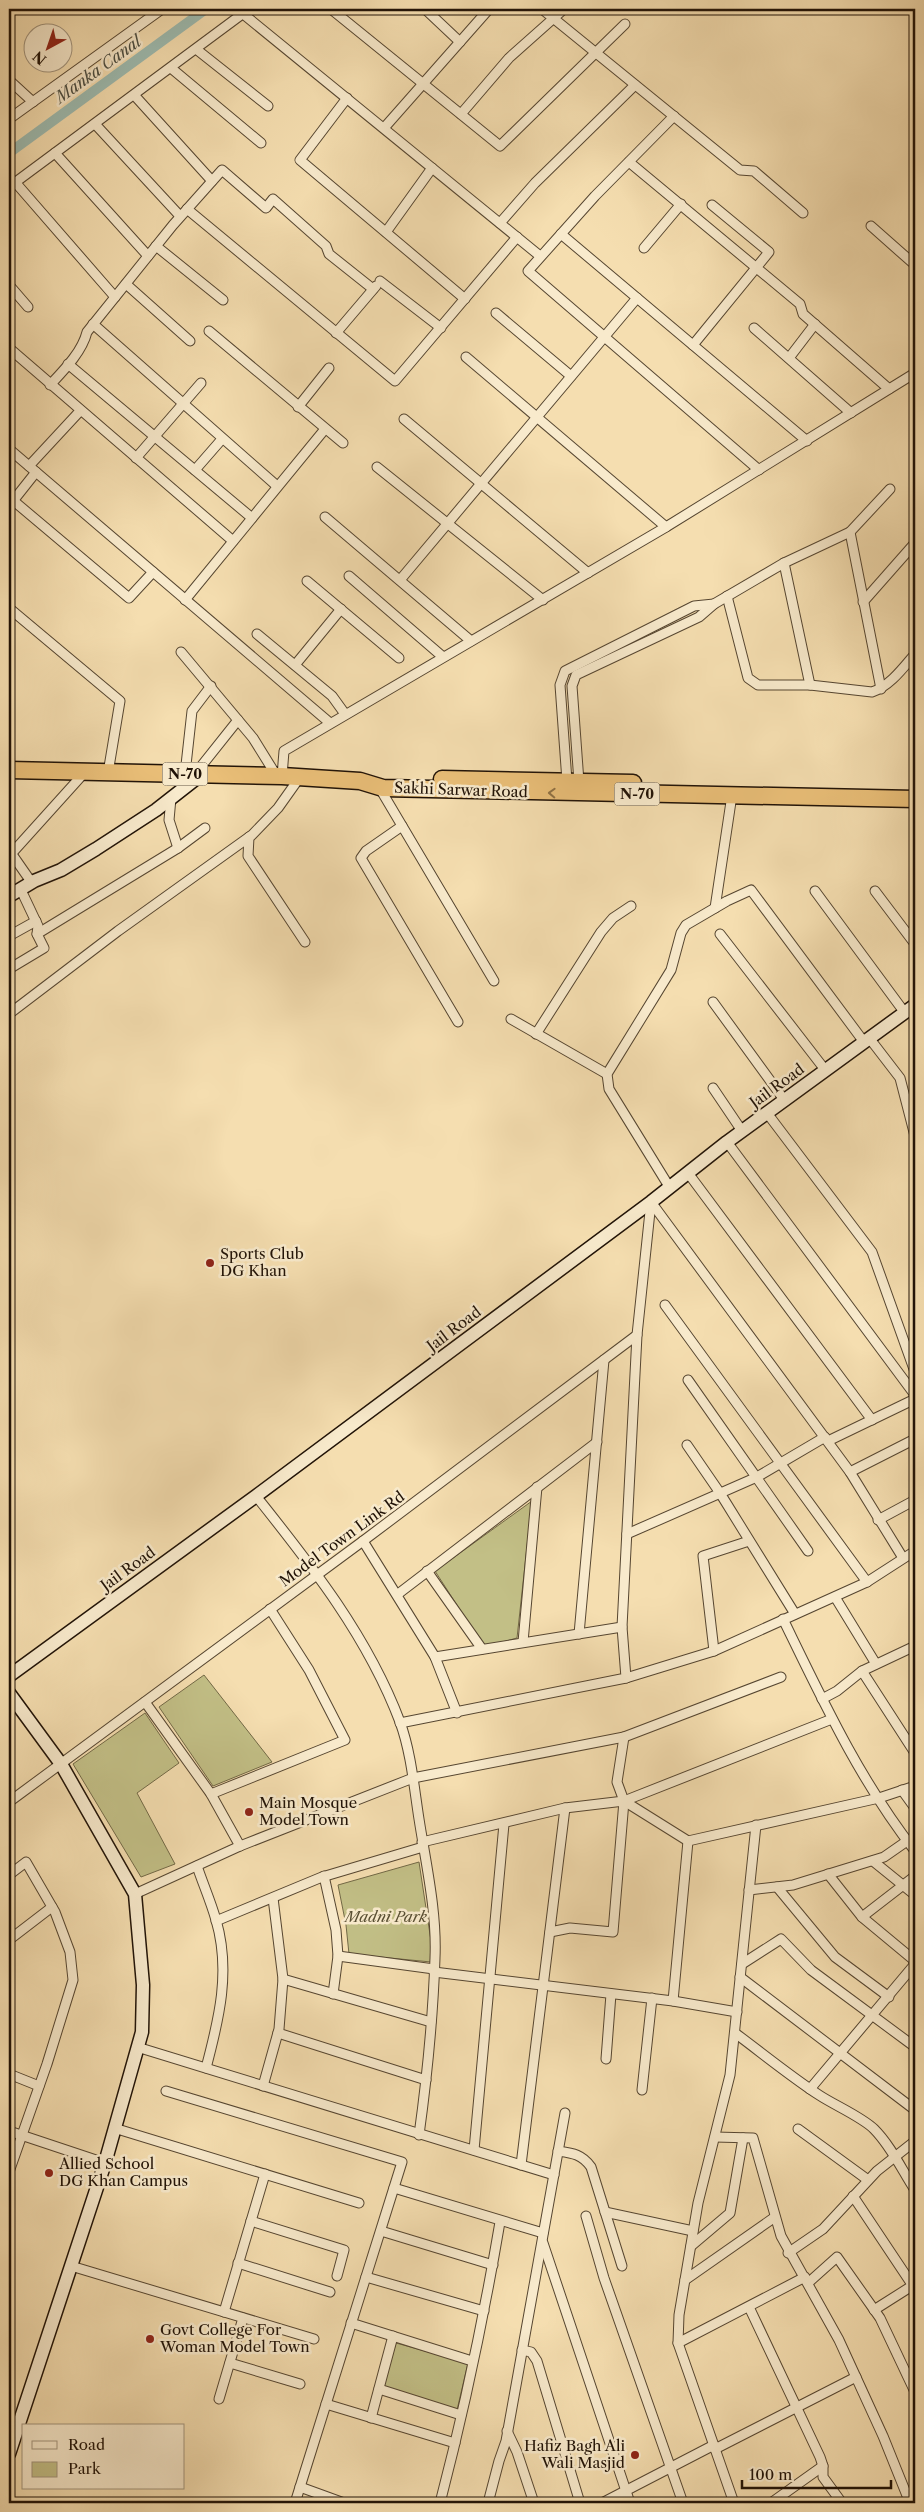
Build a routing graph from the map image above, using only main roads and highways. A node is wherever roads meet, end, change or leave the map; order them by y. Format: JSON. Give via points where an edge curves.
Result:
{"nodes":[{"id":1,"x":10,"y":772,"type":"edge"},
{"id":2,"x":194,"y":774,"type":"junction"},
{"id":3,"x":360,"y":781,"type":"junction"},
{"id":4,"x":666,"y":789,"type":"junction"},
{"id":5,"x":915,"y":789,"type":"edge"},
{"id":6,"x":853,"y":793,"type":"junction"},
{"id":7,"x":915,"y":799,"type":"edge"},
{"id":8,"x":9,"y":896,"type":"edge"},
{"id":9,"x":910,"y":1009,"type":"edge"},
{"id":10,"x":9,"y":1676,"type":"edge"},
{"id":11,"x":9,"y":1692,"type":"edge"},
{"id":12,"x":9,"y":2454,"type":"edge"}],
"edges":[{"from":1,"to":2,"type":"highway","name":"Sakhi Sarwar Road","number":"N-70"},
{"from":2,"to":3,"type":"highway","name":"Sakhi Sarwar Road","number":"N-70"},
{"from":2,"to":8,"type":"main road","via":[[171,798],[61,870]]},
{"from":3,"to":4,"type":"highway","number":"N-70","via":[[384,777],[573,781]]},
{"from":4,"to":3,"type":"highway","name":"Sakhi Sarwar Road","number":"N-70","one_way":true,"via":[[556,793],[379,787]]},
{"from":4,"to":6,"type":"highway","number":"N-70"},
{"from":4,"to":6,"type":"highway","name":"Sakhi Sarwar Road","number":"N-70","via":[[732,795]]},
{"from":5,"to":6,"type":"highway","number":"N-70"},
{"from":6,"to":7,"type":"highway","name":"Sakhi Sarwar Road","number":"N-70"},
{"from":9,"to":10,"type":"main road","name":"Jail Road"},
{"from":11,"to":12,"type":"main road","via":[[61,1764],[135,1894],[143,1985],[142,2032],[105,2163]]}]}
